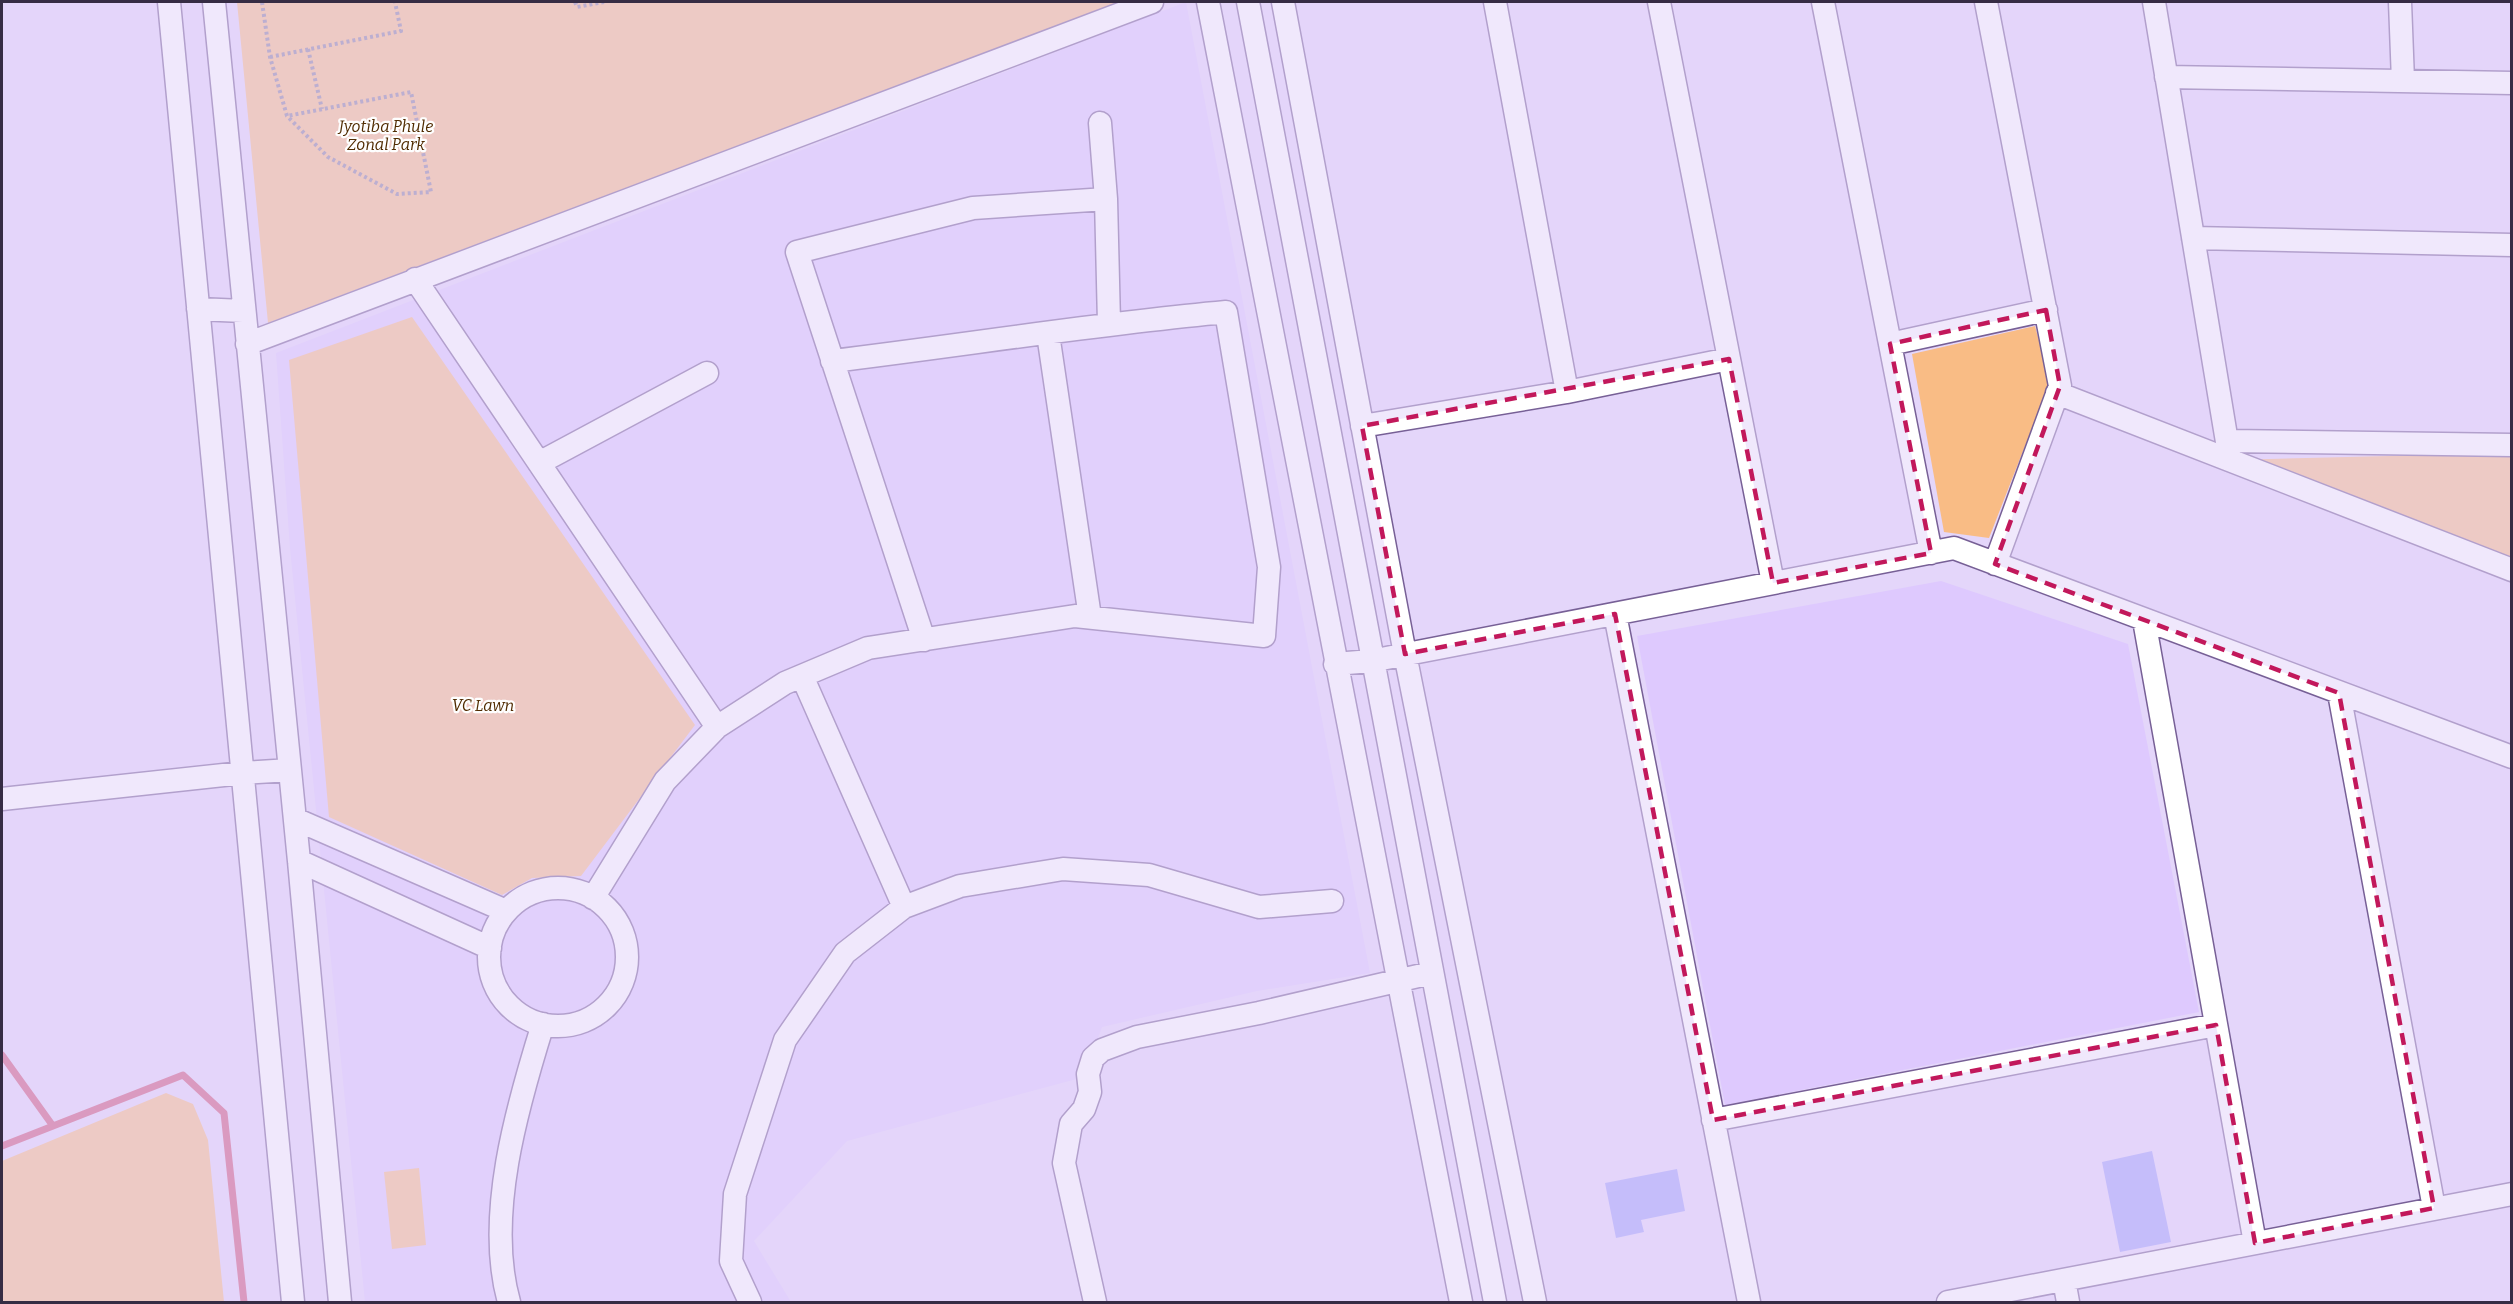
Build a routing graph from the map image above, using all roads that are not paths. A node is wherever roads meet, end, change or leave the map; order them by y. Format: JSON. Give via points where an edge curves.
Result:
{"nodes":[{"id":1,"x":169,"y":2,"type":"edge"},
{"id":2,"x":214,"y":2,"type":"edge"},
{"id":3,"x":1152,"y":2,"type":"edge"},
{"id":4,"x":1208,"y":2,"type":"edge"},
{"id":5,"x":1248,"y":2,"type":"edge"},
{"id":6,"x":1283,"y":2,"type":"edge"},
{"id":7,"x":1495,"y":2,"type":"edge"},
{"id":8,"x":1659,"y":2,"type":"edge"},
{"id":9,"x":1823,"y":2,"type":"edge"},
{"id":10,"x":1986,"y":2,"type":"edge"},
{"id":11,"x":2154,"y":2,"type":"edge"},
{"id":12,"x":2400,"y":2,"type":"edge"},
{"id":13,"x":2166,"y":77,"type":"junction"},
{"id":14,"x":2403,"y":81,"type":"junction"},
{"id":15,"x":2511,"y":83,"type":"edge"},
{"id":16,"x":1100,"y":123,"type":"dead end"},
{"id":17,"x":1106,"y":200,"type":"junction"},
{"id":18,"x":2193,"y":238,"type":"junction"},
{"id":19,"x":2511,"y":245,"type":"edge"},
{"id":20,"x":415,"y":279,"type":"junction"},
{"id":21,"x":198,"y":309,"type":"junction"},
{"id":22,"x":243,"y":310,"type":"junction"},
{"id":23,"x":2046,"y":310,"type":"junction"},
{"id":24,"x":1109,"y":323,"type":"junction"},
{"id":25,"x":1048,"y":334,"type":"junction"},
{"id":26,"x":247,"y":344,"type":"junction"},
{"id":27,"x":1890,"y":344,"type":"junction"},
{"id":28,"x":1729,"y":359,"type":"junction"},
{"id":29,"x":832,"y":361,"type":"junction"},
{"id":30,"x":707,"y":373,"type":"dead end"},
{"id":31,"x":1568,"y":392,"type":"junction"},
{"id":32,"x":2058,"y":393,"type":"junction"},
{"id":33,"x":1362,"y":426,"type":"junction"},
{"id":34,"x":2511,"y":445,"type":"edge"},
{"id":35,"x":2228,"y":451,"type":"junction"},
{"id":36,"x":539,"y":463,"type":"junction"},
{"id":37,"x":1931,"y":553,"type":"junction"},
{"id":38,"x":1995,"y":564,"type":"junction"},
{"id":39,"x":2511,"y":570,"type":"edge"},
{"id":40,"x":1773,"y":583,"type":"junction"},
{"id":41,"x":1615,"y":614,"type":"junction"},
{"id":42,"x":1090,"y":618,"type":"junction"},
{"id":43,"x":2144,"y":620,"type":"junction"},
{"id":44,"x":924,"y":640,"type":"junction"},
{"id":45,"x":1405,"y":654,"type":"junction"},
{"id":46,"x":1371,"y":661,"type":"junction"},
{"id":47,"x":1335,"y":664,"type":"junction"},
{"id":48,"x":802,"y":676,"type":"junction"},
{"id":49,"x":2339,"y":693,"type":"junction"},
{"id":50,"x":717,"y":727,"type":"junction"},
{"id":51,"x":2511,"y":757,"type":"edge"},
{"id":52,"x":290,"y":770,"type":"junction"},
{"id":53,"x":242,"y":773,"type":"junction"},
{"id":54,"x":2,"y":799,"type":"edge"},
{"id":55,"x":295,"y":819,"type":"junction"},
{"id":56,"x":299,"y":861,"type":"junction"},
{"id":57,"x":594,"y":898,"type":"junction"},
{"id":58,"x":1332,"y":901,"type":"dead end"},
{"id":59,"x":904,"y":907,"type":"junction"},
{"id":60,"x":506,"y":911,"type":"junction"},
{"id":61,"x":490,"y":948,"type":"junction"},
{"id":62,"x":1431,"y":973,"type":"junction"},
{"id":63,"x":1397,"y":983,"type":"junction"},
{"id":64,"x":543,"y":1024,"type":"junction"},
{"id":65,"x":2216,"y":1025,"type":"junction"},
{"id":66,"x":1713,"y":1120,"type":"junction"},
{"id":67,"x":2511,"y":1194,"type":"edge"},
{"id":68,"x":2434,"y":1208,"type":"junction"},
{"id":69,"x":2254,"y":1243,"type":"junction"},
{"id":70,"x":2064,"y":1280,"type":"junction"},
{"id":71,"x":293,"y":1302,"type":"edge"},
{"id":72,"x":340,"y":1302,"type":"edge"},
{"id":73,"x":509,"y":1302,"type":"edge"},
{"id":74,"x":750,"y":1302,"type":"edge"},
{"id":75,"x":1095,"y":1302,"type":"edge"},
{"id":76,"x":1461,"y":1302,"type":"edge"},
{"id":77,"x":1495,"y":1302,"type":"edge"},
{"id":78,"x":1535,"y":1302,"type":"edge"},
{"id":79,"x":1749,"y":1302,"type":"edge"},
{"id":80,"x":1948,"y":1302,"type":"edge"},
{"id":81,"x":2068,"y":1302,"type":"edge"}],
"edges":[{"from":1,"to":21,"type":"street"},
{"from":2,"to":22,"type":"street"},
{"from":3,"to":20,"type":"street"},
{"from":4,"to":47,"type":"street"},
{"from":5,"to":46,"type":"street"},
{"from":6,"to":33,"type":"street"},
{"from":7,"to":31,"type":"street"},
{"from":8,"to":28,"type":"street"},
{"from":9,"to":27,"type":"street"},
{"from":10,"to":23,"type":"street"},
{"from":11,"to":13,"type":"street"},
{"from":12,"to":14,"type":"street"},
{"from":13,"to":14,"type":"street"},
{"from":13,"to":18,"type":"street"},
{"from":14,"to":15,"type":"street"},
{"from":16,"to":17,"type":"street"},
{"from":17,"to":24,"type":"street"},
{"from":17,"to":29,"type":"street","via":[[973,208],[797,252]]},
{"from":18,"to":19,"type":"street"},
{"from":18,"to":35,"type":"street"},
{"from":20,"to":26,"type":"street"},
{"from":20,"to":36,"type":"street"},
{"from":21,"to":22,"type":"street"},
{"from":21,"to":53,"type":"street"},
{"from":22,"to":26,"type":"street"},
{"from":23,"to":27,"type":"street"},
{"from":23,"to":32,"type":"street"},
{"from":24,"to":25,"type":"street"},
{"from":24,"to":42,"type":"street","via":[[1226,312],[1269,567],[1263,636]]},
{"from":25,"to":29,"type":"street"},
{"from":25,"to":42,"type":"street"},
{"from":26,"to":52,"type":"street"},
{"from":27,"to":37,"type":"street"},
{"from":28,"to":31,"type":"street"},
{"from":28,"to":40,"type":"street"},
{"from":29,"to":44,"type":"street"},
{"from":30,"to":36,"type":"street"},
{"from":31,"to":33,"type":"street"},
{"from":32,"to":35,"type":"street"},
{"from":32,"to":38,"type":"street"},
{"from":33,"to":45,"type":"street"},
{"from":34,"to":35,"type":"street"},
{"from":35,"to":39,"type":"street"},
{"from":36,"to":50,"type":"street"},
{"from":37,"to":38,"type":"street","via":[[1954,548]]},
{"from":37,"to":40,"type":"street"},
{"from":38,"to":43,"type":"street"},
{"from":40,"to":41,"type":"street"},
{"from":41,"to":45,"type":"street"},
{"from":41,"to":66,"type":"street"},
{"from":42,"to":44,"type":"street","via":[[1075,616]]},
{"from":43,"to":49,"type":"street"},
{"from":43,"to":65,"type":"street"},
{"from":44,"to":48,"type":"street","via":[[868,648]]},
{"from":45,"to":46,"type":"street"},
{"from":45,"to":78,"type":"street"},
{"from":46,"to":47,"type":"street"},
{"from":46,"to":62,"type":"street"},
{"from":47,"to":63,"type":"street"},
{"from":48,"to":50,"type":"street"},
{"from":48,"to":59,"type":"street"},
{"from":49,"to":51,"type":"street"},
{"from":49,"to":68,"type":"street"},
{"from":50,"to":57,"type":"street","via":[[665,781]]},
{"from":52,"to":53,"type":"street"},
{"from":52,"to":55,"type":"street"},
{"from":53,"to":54,"type":"street"},
{"from":53,"to":71,"type":"street"},
{"from":55,"to":56,"type":"street"},
{"from":55,"to":60,"type":"street"},
{"from":56,"to":61,"type":"street"},
{"from":56,"to":72,"type":"street"},
{"from":57,"to":60,"type":"street","via":[[584,892],[554,887],[531,893]]},
{"from":57,"to":64,"type":"street","via":[[620,924],[628,952],[623,984],[610,1003],[588,1020],[563,1027]]},
{"from":58,"to":59,"type":"street","via":[[1258,907],[1149,874],[1063,869],[960,886]]},
{"from":59,"to":74,"type":"street","via":[[845,952],[784,1040],[735,1194],[731,1261]]},
{"from":60,"to":61,"type":"street","via":[[492,934]]},
{"from":61,"to":64,"type":"street","via":[[488,962],[495,988],[512,1010]]},
{"from":62,"to":63,"type":"street"},
{"from":62,"to":77,"type":"street"},
{"from":63,"to":75,"type":"street","via":[[1137,1037],[1102,1050],[1093,1058],[1088,1074],[1090,1092],[1084,1109],[1071,1124],[1064,1163]]},
{"from":63,"to":76,"type":"street"},
{"from":64,"to":73,"type":"street","via":[[524,1086],[499,1214]]},
{"from":65,"to":66,"type":"street"},
{"from":65,"to":69,"type":"street"},
{"from":66,"to":79,"type":"street"},
{"from":67,"to":68,"type":"street"},
{"from":68,"to":69,"type":"street"},
{"from":69,"to":70,"type":"street"},
{"from":70,"to":80,"type":"street"},
{"from":70,"to":81,"type":"street"}]}
